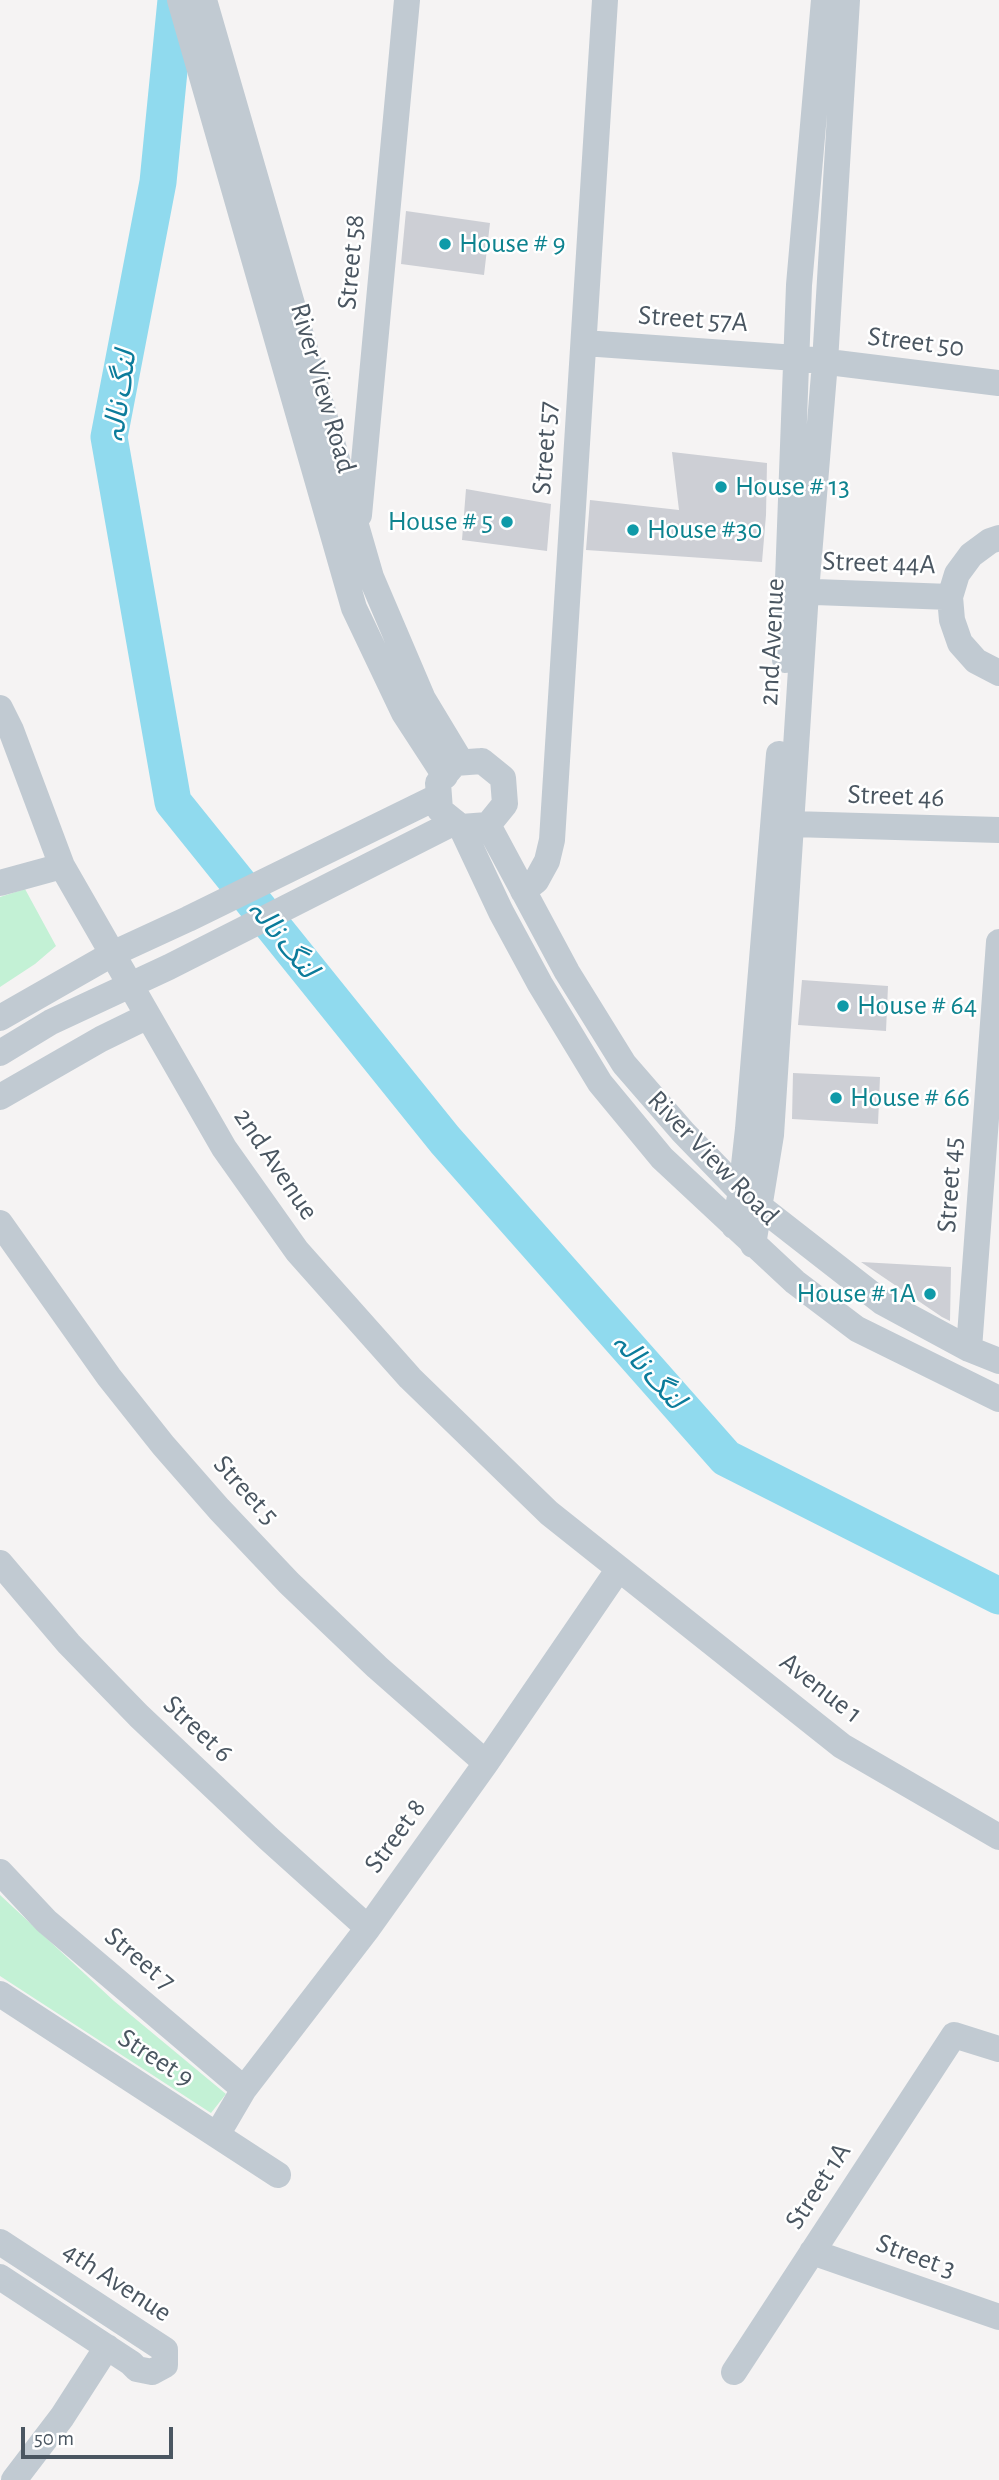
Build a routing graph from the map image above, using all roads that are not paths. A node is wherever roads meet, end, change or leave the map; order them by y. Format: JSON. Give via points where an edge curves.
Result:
{"nodes":[{"id":1,"x":180,"y":0,"type":"edge"},
{"id":2,"x":204,"y":0,"type":"edge"},
{"id":3,"x":407,"y":0,"type":"edge"},
{"id":4,"x":605,"y":0,"type":"edge"},
{"id":5,"x":824,"y":0,"type":"edge"},
{"id":6,"x":847,"y":0,"type":"edge"},
{"id":7,"x":584,"y":343,"type":"junction"},
{"id":8,"x":796,"y":358,"type":"junction"},
{"id":9,"x":825,"y":362,"type":"junction"},
{"id":10,"x":999,"y":383,"type":"edge"},
{"id":11,"x":358,"y":531,"type":"junction"},
{"id":12,"x":999,"y":538,"type":"edge"},
{"id":13,"x":797,"y":591,"type":"junction"},
{"id":14,"x":950,"y":597,"type":"junction"},
{"id":15,"x":999,"y":673,"type":"edge"},
{"id":16,"x":0,"y":708,"type":"edge"},
{"id":17,"x":441,"y":785,"type":"junction"},
{"id":18,"x":792,"y":824,"type":"junction"},
{"id":19,"x":488,"y":825,"type":"junction"},
{"id":20,"x":450,"y":827,"type":"junction"},
{"id":21,"x":999,"y":830,"type":"edge"},
{"id":22,"x":62,"y":866,"type":"junction"},
{"id":23,"x":0,"y":883,"type":"edge"},
{"id":24,"x":523,"y":891,"type":"junction"},
{"id":25,"x":999,"y":942,"type":"edge"},
{"id":26,"x":111,"y":954,"type":"junction"},
{"id":27,"x":129,"y":985,"type":"junction"},
{"id":28,"x":148,"y":1016,"type":"junction"},
{"id":29,"x":0,"y":1018,"type":"edge"},
{"id":30,"x":0,"y":1053,"type":"edge"},
{"id":31,"x":0,"y":1097,"type":"edge"},
{"id":32,"x":751,"y":1200,"type":"junction"},
{"id":33,"x":0,"y":1223,"type":"edge"},
{"id":34,"x":734,"y":1226,"type":"junction"},
{"id":35,"x":753,"y":1245,"type":"junction"},
{"id":36,"x":969,"y":1349,"type":"junction"},
{"id":37,"x":999,"y":1361,"type":"edge"},
{"id":38,"x":999,"y":1399,"type":"edge"},
{"id":39,"x":0,"y":1563,"type":"edge"},
{"id":40,"x":618,"y":1570,"type":"junction"},
{"id":41,"x":486,"y":1763,"type":"junction"},
{"id":42,"x":999,"y":1837,"type":"edge"},
{"id":43,"x":0,"y":1871,"type":"edge"},
{"id":44,"x":368,"y":1928,"type":"junction"},
{"id":45,"x":0,"y":1994,"type":"edge"},
{"id":46,"x":999,"y":2049,"type":"edge"},
{"id":47,"x":244,"y":2089,"type":"junction"},
{"id":48,"x":217,"y":2136,"type":"junction"},
{"id":49,"x":278,"y":2175,"type":"dead end"},
{"id":50,"x":0,"y":2242,"type":"edge"},
{"id":51,"x":812,"y":2252,"type":"junction"},
{"id":52,"x":0,"y":2277,"type":"edge"},
{"id":53,"x":999,"y":2317,"type":"edge"},
{"id":54,"x":107,"y":2347,"type":"junction"},
{"id":55,"x":734,"y":2372,"type":"dead end"},
{"id":56,"x":14,"y":2480,"type":"edge"}],
"edges":[{"from":1,"to":17,"type":"street","name":"River View Road","via":[[354,608]]},
{"from":2,"to":11,"type":"street","name":"River View Road"},
{"from":3,"to":11,"type":"street","name":"Street 58"},
{"from":4,"to":7,"type":"street","name":"Street 57"},
{"from":5,"to":8,"type":"street","name":"2nd Avenue"},
{"from":6,"to":9,"type":"street","name":"2nd Avenue"},
{"from":7,"to":8,"type":"street","name":"Street 57A"},
{"from":7,"to":24,"type":"street","name":"Street 57","via":[[552,839],[536,881]]},
{"from":8,"to":9,"type":"street","name":"Street 57A"},
{"from":8,"to":13,"type":"street","name":"2nd Avenue"},
{"from":9,"to":10,"type":"street","name":"Street 50"},
{"from":9,"to":13,"type":"street","name":"2nd Avenue"},
{"from":11,"to":17,"type":"street","name":"River View Road","via":[[371,577],[424,699]]},
{"from":12,"to":14,"type":"street","via":[[971,555],[957,574]]},
{"from":13,"to":14,"type":"street","name":"Street 44A"},
{"from":13,"to":18,"type":"street","name":"2nd Avenue"},
{"from":13,"to":32,"type":"street","name":"2nd Avenue","via":[[783,707]]},
{"from":14,"to":15,"type":"street","via":[[960,643],[976,661]]},
{"from":16,"to":22,"type":"street","name":"2nd Avenue"},
{"from":17,"to":19,"type":"street","via":[[482,761],[503,778],[505,804]]},
{"from":17,"to":20,"type":"street","via":[[440,810]]},
{"from":17,"to":26,"type":"street","via":[[188,919]]},
{"from":18,"to":21,"type":"street","name":"Street 46"},
{"from":18,"to":32,"type":"street","name":"2nd Avenue","via":[[771,1135]]},
{"from":19,"to":20,"type":"street"},
{"from":19,"to":24,"type":"street","name":"River View Road"},
{"from":20,"to":27,"type":"street"},
{"from":20,"to":34,"type":"street","name":"River View Road","via":[[600,1083],[662,1158]]},
{"from":22,"to":23,"type":"street"},
{"from":22,"to":26,"type":"street","name":"2nd Avenue"},
{"from":24,"to":32,"type":"street","name":"River View Road","via":[[624,1064]]},
{"from":25,"to":36,"type":"street","name":"Street 45"},
{"from":26,"to":27,"type":"street","name":"2nd Avenue"},
{"from":26,"to":29,"type":"street"},
{"from":27,"to":28,"type":"street","name":"2nd Avenue"},
{"from":27,"to":30,"type":"street"},
{"from":28,"to":31,"type":"street"},
{"from":28,"to":40,"type":"street","name":"2nd Avenue","via":[[224,1148],[297,1251],[410,1378],[549,1513]]},
{"from":32,"to":34,"type":"street","name":"2nd Avenue"},
{"from":32,"to":35,"type":"street","name":"2nd Avenue"},
{"from":32,"to":36,"type":"street","name":"River View Road","via":[[882,1302]]},
{"from":33,"to":41,"type":"street","name":"Street 5","via":[[109,1377],[219,1509],[338,1630]]},
{"from":34,"to":35,"type":"street","name":"River View Road"},
{"from":35,"to":38,"type":"street","name":"River View Road","via":[[856,1329]]},
{"from":36,"to":37,"type":"street","name":"River View Road"},
{"from":39,"to":44,"type":"street","name":"Street 6","via":[[139,1716]]},
{"from":40,"to":41,"type":"street","name":"Street 8"},
{"from":40,"to":42,"type":"street","name":"Avenue 1","via":[[842,1746]]},
{"from":41,"to":44,"type":"street","name":"Street 8"},
{"from":43,"to":47,"type":"street","name":"Street 7","via":[[46,1921]]},
{"from":44,"to":47,"type":"street","name":"Street 8"},
{"from":45,"to":48,"type":"street","name":"Street 9"},
{"from":46,"to":51,"type":"street","name":"Street 1A","via":[[954,2035]]},
{"from":47,"to":48,"type":"street","name":"Street 8"},
{"from":48,"to":49,"type":"street","name":"Street 9"},
{"from":50,"to":54,"type":"street","name":"4th Avenue","via":[[164,2350],[165,2365],[152,2372],[137,2369]]},
{"from":51,"to":53,"type":"street","name":"Street 3"},
{"from":51,"to":55,"type":"street","name":"Street 1A"},
{"from":52,"to":54,"type":"street","name":"4th Avenue"},
{"from":54,"to":56,"type":"street"}]}
